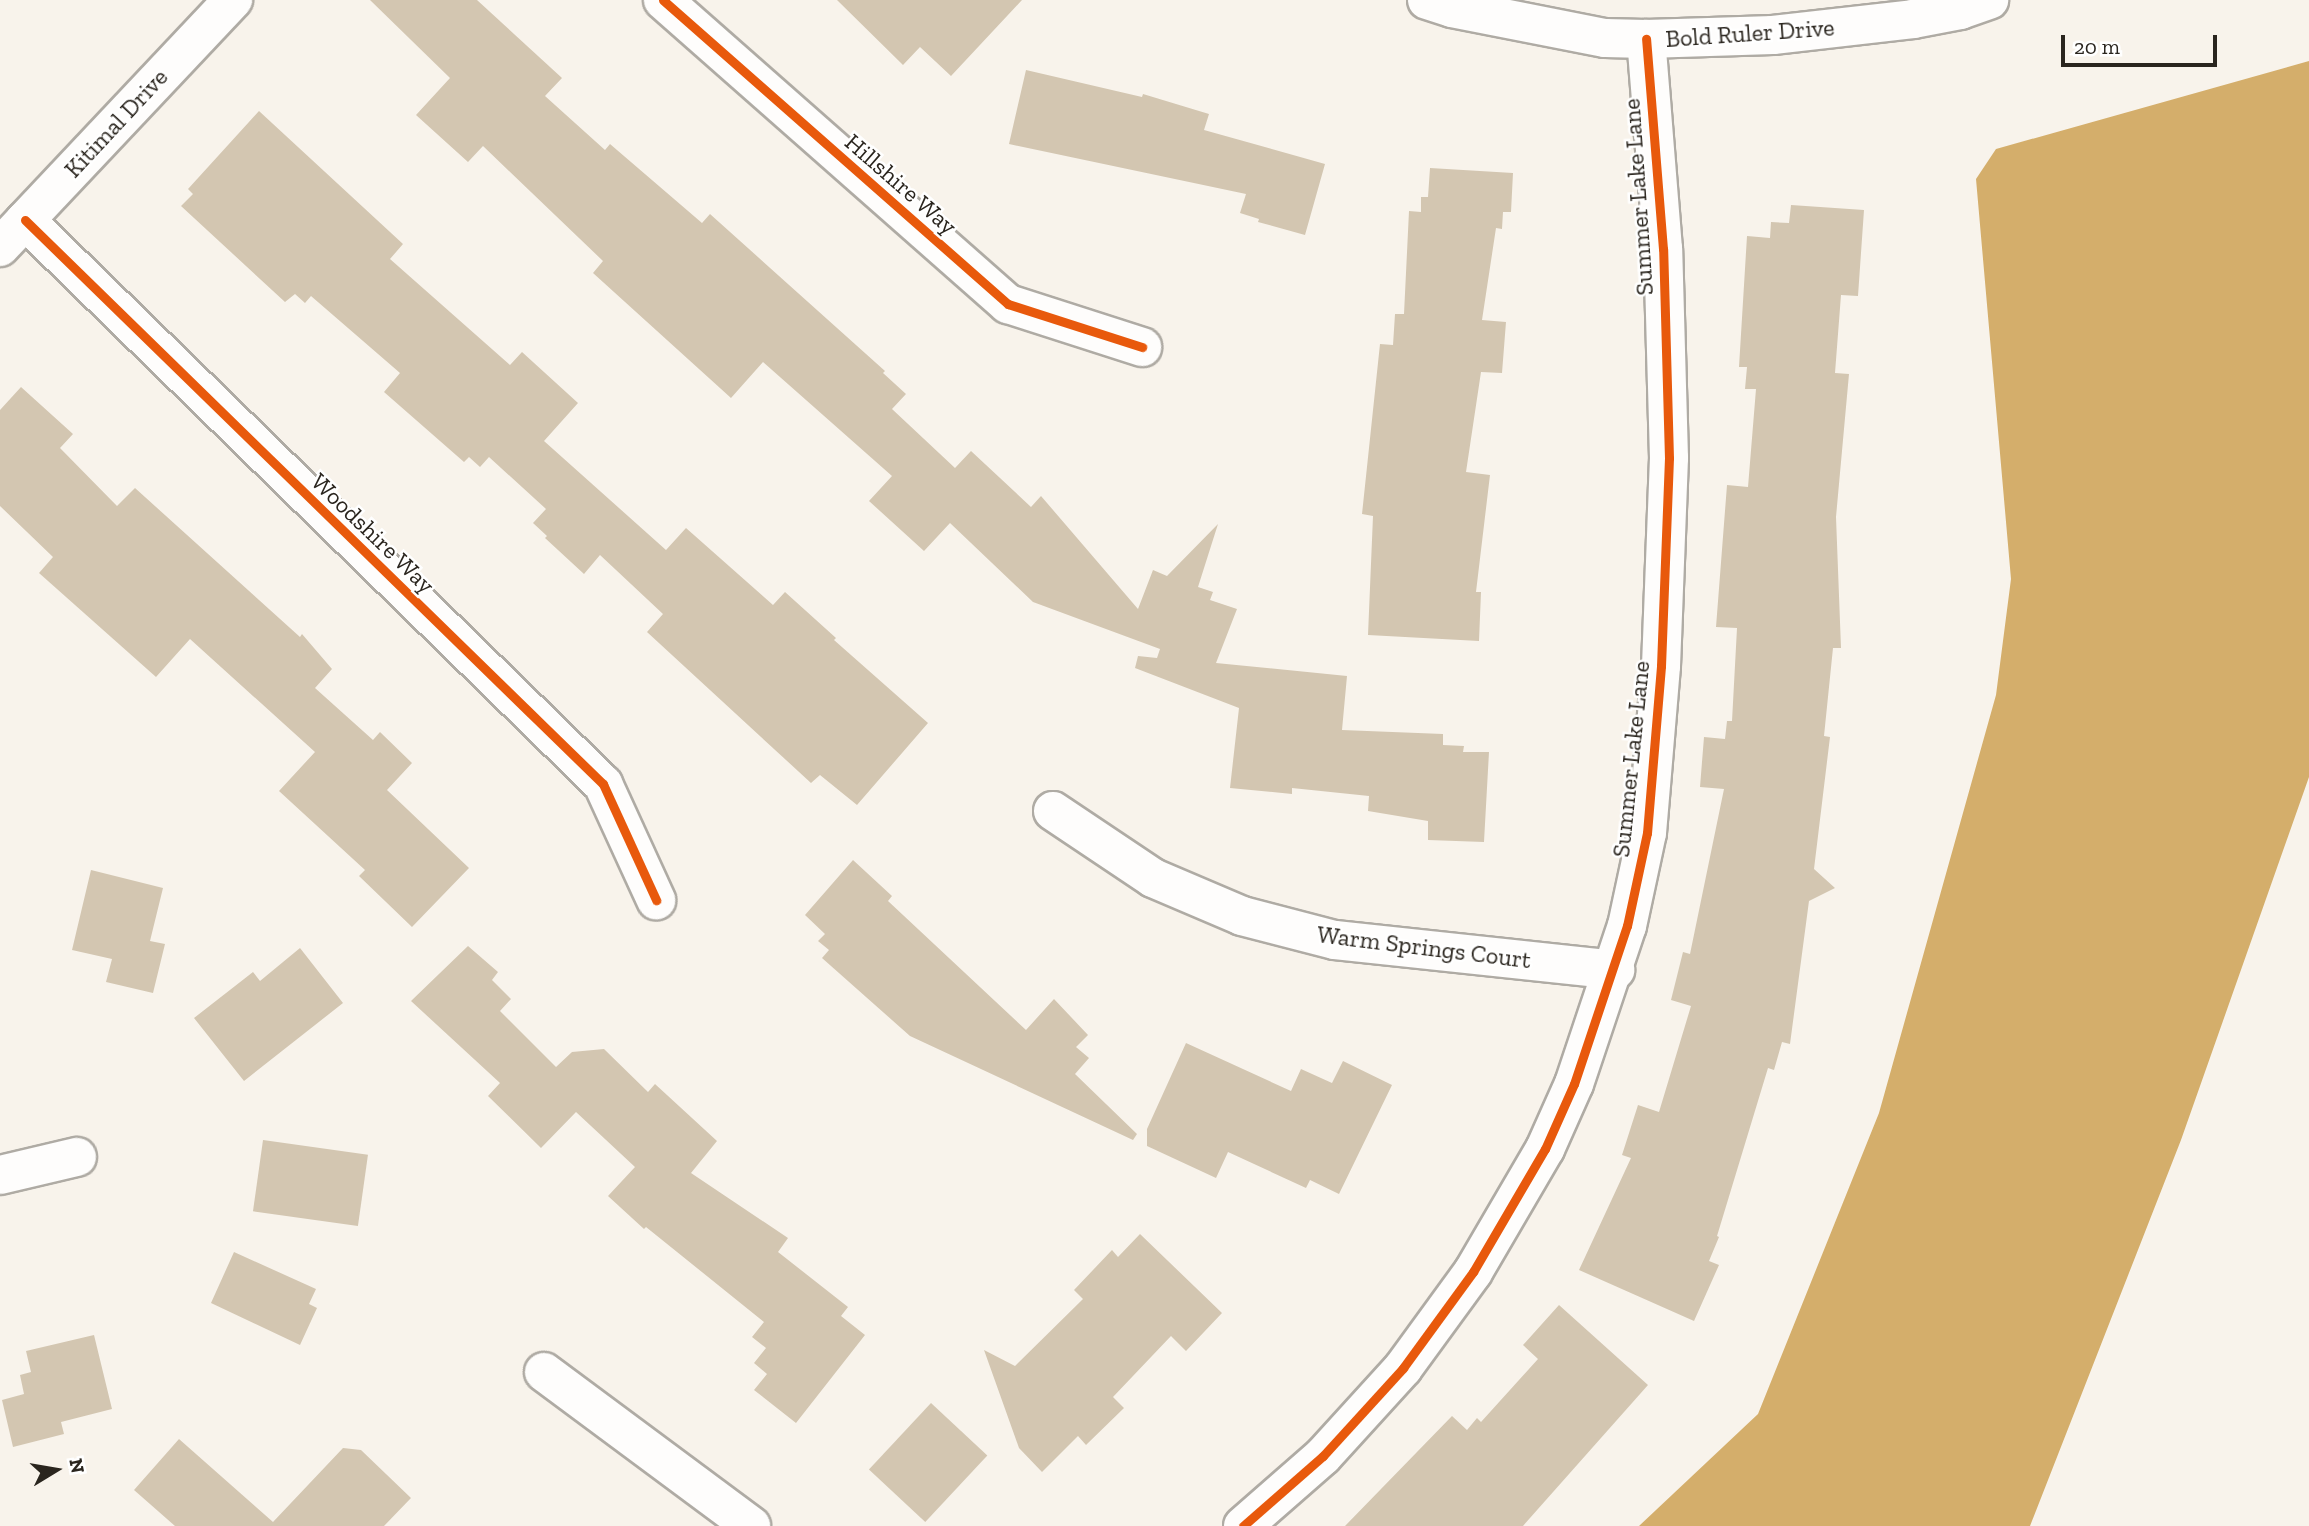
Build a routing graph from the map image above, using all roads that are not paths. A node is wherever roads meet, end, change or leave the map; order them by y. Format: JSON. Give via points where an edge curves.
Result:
{"nodes":[{"id":1,"x":233,"y":0,"type":"edge"},
{"id":2,"x":663,"y":0,"type":"edge"},
{"id":3,"x":1427,"y":0,"type":"edge"},
{"id":4,"x":1969,"y":4,"type":"edge"},
{"id":5,"x":1646,"y":39,"type":"junction"},
{"id":6,"x":12,"y":234,"type":"edge"},
{"id":7,"x":1142,"y":347,"type":"dead end"},
{"id":8,"x":1053,"y":811,"type":"dead end"},
{"id":9,"x":656,"y":900,"type":"dead end"},
{"id":10,"x":1615,"y":970,"type":"junction"},
{"id":11,"x":77,"y":1157,"type":"dead end"},
{"id":12,"x":0,"y":1175,"type":"edge"},
{"id":13,"x":544,"y":1372,"type":"dead end"},
{"id":14,"x":751,"y":1526,"type":"edge"},
{"id":15,"x":1242,"y":1526,"type":"edge"}],
"edges":[{"from":1,"to":6,"type":"street","name":"Kitimal Drive"},
{"from":2,"to":7,"type":"street","name":"Hillshire Way","via":[[1008,304]]},
{"from":3,"to":5,"type":"street","name":"Bold Ruler Drive","via":[[1605,38]]},
{"from":4,"to":5,"type":"street","name":"Bold Ruler Drive","via":[[1773,36]]},
{"from":5,"to":10,"type":"street","name":"Summer Lake Lane","via":[[1664,248],[1669,458],[1661,666],[1647,833]]},
{"from":6,"to":9,"type":"street","name":"Woodshire Way","via":[[603,784]]},
{"from":8,"to":10,"type":"street","name":"Warm Springs Court","via":[[1153,878],[1242,916],[1335,940]]},
{"from":10,"to":15,"type":"street","name":"Summer Lake Lane","via":[[1545,1149],[1473,1272],[1403,1368],[1323,1456]]},
{"from":11,"to":12,"type":"street"},
{"from":13,"to":14,"type":"street"}]}
